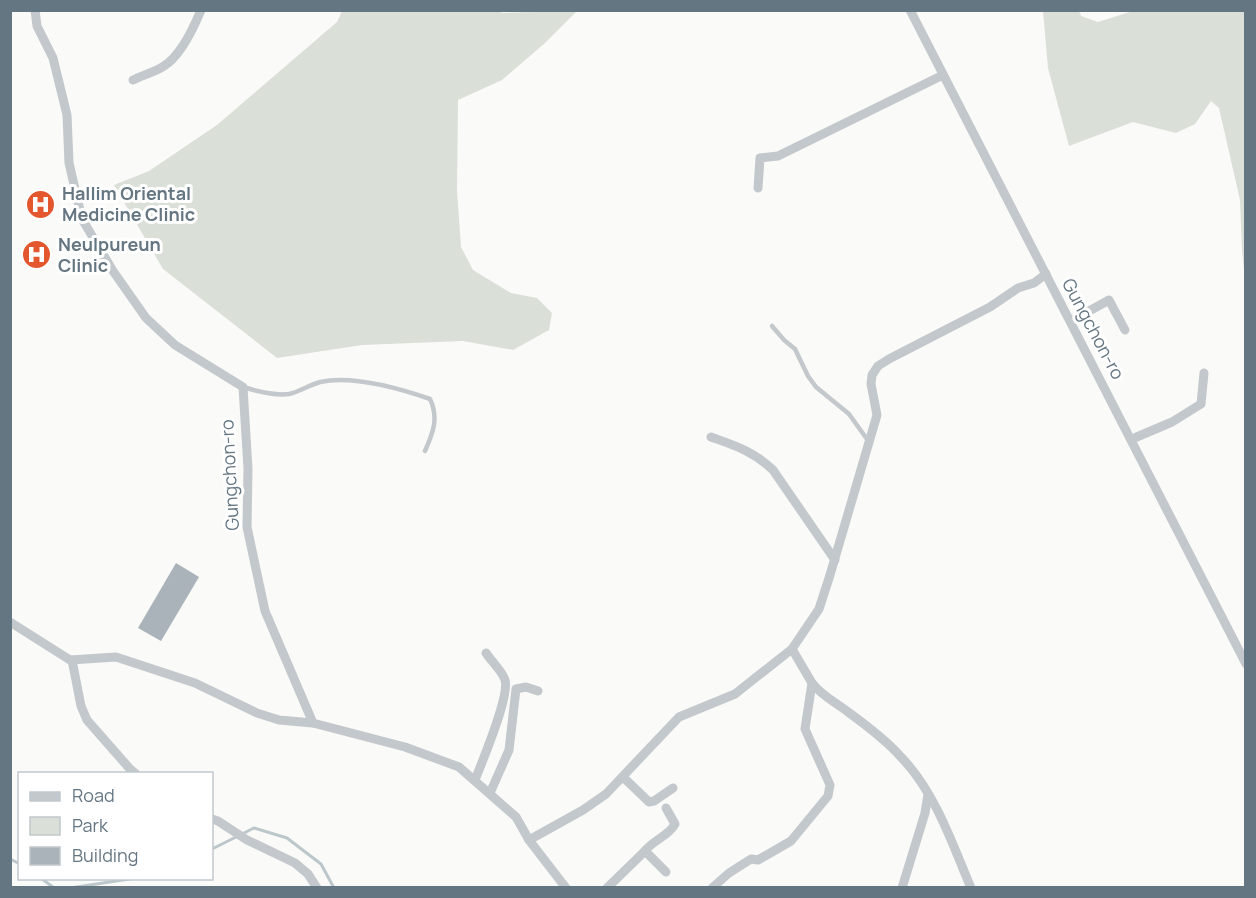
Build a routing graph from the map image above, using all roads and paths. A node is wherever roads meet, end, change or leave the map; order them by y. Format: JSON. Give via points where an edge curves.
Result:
{"nodes":[{"id":1,"x":35,"y":10,"type":"edge"},
{"id":2,"x":201,"y":10,"type":"edge"},
{"id":3,"x":910,"y":10,"type":"edge"},
{"id":4,"x":944,"y":75,"type":"junction"},
{"id":5,"x":133,"y":80,"type":"dead end"},
{"id":6,"x":758,"y":188,"type":"dead end"},
{"id":7,"x":1046,"y":274,"type":"junction"},
{"id":8,"x":1071,"y":321,"type":"junction"},
{"id":9,"x":772,"y":326,"type":"dead end"},
{"id":10,"x":1125,"y":330,"type":"dead end"},
{"id":11,"x":1204,"y":373,"type":"dead end"},
{"id":12,"x":243,"y":387,"type":"junction"},
{"id":13,"x":711,"y":437,"type":"dead end"},
{"id":14,"x":1132,"y":439,"type":"junction"},
{"id":15,"x":869,"y":442,"type":"junction"},
{"id":16,"x":425,"y":451,"type":"dead end"},
{"id":17,"x":835,"y":560,"type":"junction"},
{"id":18,"x":10,"y":622,"type":"edge"},
{"id":19,"x":792,"y":649,"type":"junction"},
{"id":20,"x":486,"y":653,"type":"dead end"},
{"id":21,"x":72,"y":660,"type":"junction"},
{"id":22,"x":1245,"y":664,"type":"edge"},
{"id":23,"x":812,"y":683,"type":"junction"},
{"id":24,"x":538,"y":691,"type":"dead end"},
{"id":25,"x":313,"y":723,"type":"junction"},
{"id":26,"x":134,"y":772,"type":"edge"},
{"id":27,"x":623,"y":777,"type":"junction"},
{"id":28,"x":475,"y":780,"type":"junction"},
{"id":29,"x":673,"y":788,"type":"dead end"},
{"id":30,"x":490,"y":793,"type":"junction"},
{"id":31,"x":928,"y":794,"type":"junction"},
{"id":32,"x":666,"y":808,"type":"dead end"},
{"id":33,"x":215,"y":820,"type":"edge"},
{"id":34,"x":529,"y":840,"type":"junction"},
{"id":35,"x":645,"y":851,"type":"junction"},
{"id":36,"x":666,"y":872,"type":"dead end"},
{"id":37,"x":317,"y":888,"type":"edge"},
{"id":38,"x":567,"y":888,"type":"edge"},
{"id":39,"x":607,"y":888,"type":"edge"},
{"id":40,"x":712,"y":888,"type":"edge"},
{"id":41,"x":902,"y":888,"type":"edge"},
{"id":42,"x":970,"y":888,"type":"edge"}],
"edges":[{"from":1,"to":12,"type":"street","via":[[36,26],[53,58],[67,115],[69,163],[82,219],[146,318],[175,345]]},
{"from":2,"to":5,"type":"street","via":[[183,46],[166,66]]},
{"from":3,"to":4,"type":"street","name":"Gungchon-ro"},
{"from":4,"to":6,"type":"street","via":[[778,156],[760,158]]},
{"from":4,"to":7,"type":"street","name":"Gungchon-ro"},
{"from":7,"to":8,"type":"street","name":"Gungchon-ro"},
{"from":7,"to":15,"type":"street","via":[[878,366],[872,375],[877,415]]},
{"from":8,"to":10,"type":"street","via":[[1109,300]]},
{"from":8,"to":14,"type":"street","name":"Gungchon-ro"},
{"from":9,"to":15,"type":"lane","via":[[795,349],[816,387],[849,414]]},
{"from":11,"to":14,"type":"street","via":[[1201,404]]},
{"from":12,"to":16,"type":"lane","via":[[289,394],[320,382],[364,383],[395,387],[430,399],[435,429]]},
{"from":12,"to":25,"type":"street","name":"Gungchon-ro","via":[[247,526],[265,611]]},
{"from":13,"to":17,"type":"street","via":[[745,448],[761,458]]},
{"from":14,"to":22,"type":"street","name":"Gungchon-ro"},
{"from":15,"to":17,"type":"street"},
{"from":17,"to":19,"type":"street","via":[[819,609]]},
{"from":18,"to":21,"type":"street"},
{"from":19,"to":23,"type":"street"},
{"from":19,"to":27,"type":"street","via":[[735,694],[679,717]]},
{"from":20,"to":28,"type":"street","via":[[505,680],[506,688],[504,704]]},
{"from":21,"to":25,"type":"street","via":[[116,657],[195,683],[257,713],[279,720]]},
{"from":21,"to":26,"type":"street","via":[[87,720]]},
{"from":23,"to":31,"type":"street","via":[[902,758]]},
{"from":23,"to":40,"type":"street","via":[[805,729],[830,785],[828,796],[791,841],[758,860],[751,859]]},
{"from":24,"to":30,"type":"street","via":[[516,689],[509,750]]},
{"from":25,"to":28,"type":"street","via":[[405,747],[459,767]]},
{"from":27,"to":29,"type":"street","via":[[649,802]]},
{"from":27,"to":34,"type":"street","via":[[583,810]]},
{"from":28,"to":30,"type":"street"},
{"from":30,"to":34,"type":"street","via":[[516,818]]},
{"from":31,"to":41,"type":"street"},
{"from":31,"to":42,"type":"street"},
{"from":32,"to":35,"type":"street","via":[[675,824]]},
{"from":33,"to":37,"type":"street","via":[[295,863]]},
{"from":34,"to":38,"type":"street"},
{"from":35,"to":36,"type":"street"},
{"from":35,"to":39,"type":"street"}]}
